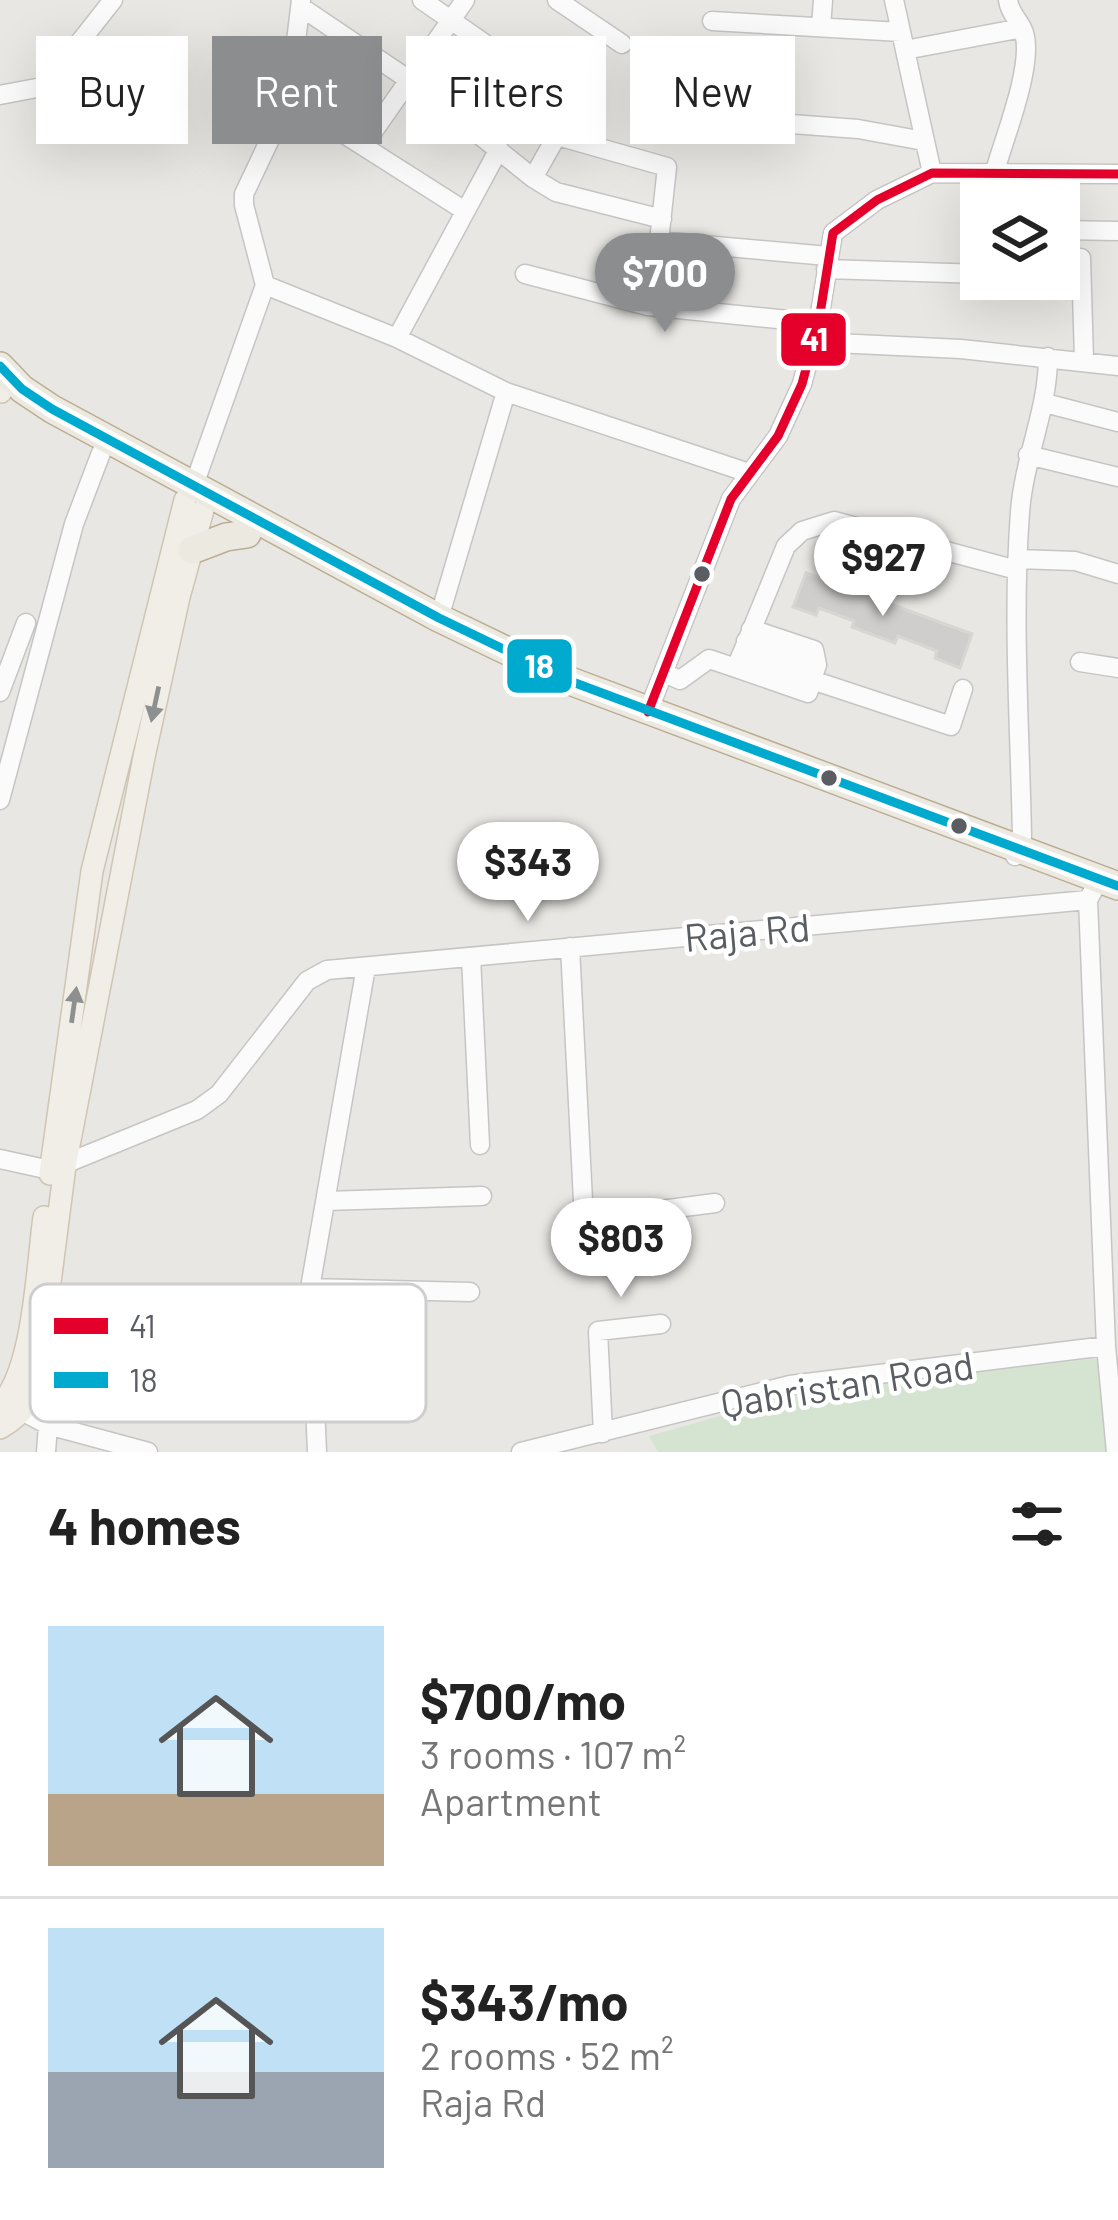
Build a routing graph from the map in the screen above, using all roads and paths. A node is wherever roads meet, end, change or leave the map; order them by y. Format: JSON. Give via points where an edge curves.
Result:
{"nodes":[{"id":1,"x":113,"y":0,"type":"edge"},
{"id":2,"x":422,"y":0,"type":"edge"},
{"id":3,"x":464,"y":0,"type":"edge"},
{"id":4,"x":557,"y":0,"type":"edge"},
{"id":5,"x":752,"y":0,"type":"edge"},
{"id":6,"x":823,"y":0,"type":"edge"},
{"id":7,"x":894,"y":0,"type":"edge"},
{"id":8,"x":1008,"y":0,"type":"edge"},
{"id":9,"x":301,"y":3,"type":"edge"},
{"id":10,"x":451,"y":20,"type":"junction"},
{"id":11,"x":712,"y":21,"type":"dead end"},
{"id":12,"x":751,"y":23,"type":"junction"},
{"id":13,"x":821,"y":27,"type":"junction"},
{"id":14,"x":1022,"y":28,"type":"junction"},
{"id":15,"x":297,"y":36,"type":"edge"},
{"id":16,"x":440,"y":36,"type":"edge"},
{"id":17,"x":474,"y":36,"type":"edge"},
{"id":18,"x":903,"y":41,"type":"junction"},
{"id":19,"x":622,"y":44,"type":"dead end"},
{"id":20,"x":406,"y":78,"type":"edge"},
{"id":21,"x":406,"y":84,"type":"edge"},
{"id":22,"x":0,"y":95,"type":"edge"},
{"id":23,"x":795,"y":124,"type":"edge"},
{"id":24,"x":924,"y":141,"type":"junction"},
{"id":25,"x":268,"y":144,"type":"edge"},
{"id":26,"x":360,"y":144,"type":"edge"},
{"id":27,"x":494,"y":144,"type":"edge"},
{"id":28,"x":363,"y":146,"type":"junction"},
{"id":29,"x":499,"y":148,"type":"junction"},
{"id":30,"x":995,"y":171,"type":"junction"},
{"id":31,"x":932,"y":173,"type":"junction"},
{"id":32,"x":1118,"y":174,"type":"edge"},
{"id":33,"x":533,"y":178,"type":"junction"},
{"id":34,"x":465,"y":212,"type":"junction"},
{"id":35,"x":662,"y":219,"type":"junction"},
{"id":36,"x":1080,"y":230,"type":"edge"},
{"id":37,"x":1118,"y":231,"type":"edge"},
{"id":38,"x":1081,"y":258,"type":"dead end"},
{"id":39,"x":827,"y":263,"type":"junction"},
{"id":40,"x":960,"y":272,"type":"edge"},
{"id":41,"x":525,"y":274,"type":"dead end"},
{"id":42,"x":265,"y":285,"type":"junction"},
{"id":43,"x":816,"y":332,"type":"junction"},
{"id":44,"x":397,"y":338,"type":"junction"},
{"id":45,"x":1048,"y":357,"type":"junction"},
{"id":46,"x":1084,"y":360,"type":"junction"},
{"id":47,"x":0,"y":366,"type":"edge"},
{"id":48,"x":1118,"y":366,"type":"edge"},
{"id":49,"x":0,"y":392,"type":"edge"},
{"id":50,"x":506,"y":392,"type":"junction"},
{"id":51,"x":1045,"y":404,"type":"junction"},
{"id":52,"x":1118,"y":422,"type":"edge"},
{"id":53,"x":101,"y":453,"type":"junction"},
{"id":54,"x":1028,"y":454,"type":"junction"},
{"id":55,"x":749,"y":473,"type":"junction"},
{"id":56,"x":1118,"y":477,"type":"edge"},
{"id":57,"x":194,"y":498,"type":"junction"},
{"id":58,"x":247,"y":533,"type":"junction"},
{"id":59,"x":192,"y":550,"type":"junction"},
{"id":60,"x":1017,"y":564,"type":"junction"},
{"id":61,"x":1118,"y":574,"type":"edge"},
{"id":62,"x":26,"y":623,"type":"dead end"},
{"id":63,"x":435,"y":624,"type":"junction"},
{"id":64,"x":743,"y":648,"type":"junction"},
{"id":65,"x":1080,"y":662,"type":"dead end"},
{"id":66,"x":1118,"y":668,"type":"edge"},
{"id":67,"x":815,"y":672,"type":"junction"},
{"id":68,"x":664,"y":674,"type":"junction"},
{"id":69,"x":963,"y":689,"type":"dead end"},
{"id":70,"x":0,"y":692,"type":"edge"},
{"id":71,"x":648,"y":712,"type":"junction"},
{"id":72,"x":0,"y":800,"type":"edge"},
{"id":73,"x":1018,"y":848,"type":"junction"},
{"id":74,"x":1106,"y":888,"type":"edge"},
{"id":75,"x":570,"y":947,"type":"junction"},
{"id":76,"x":471,"y":957,"type":"junction"},
{"id":77,"x":366,"y":967,"type":"junction"},
{"id":78,"x":480,"y":1145,"type":"dead end"},
{"id":79,"x":0,"y":1159,"type":"edge"},
{"id":80,"x":58,"y":1168,"type":"junction"},
{"id":81,"x":482,"y":1196,"type":"dead end"},
{"id":82,"x":326,"y":1201,"type":"junction"},
{"id":83,"x":715,"y":1203,"type":"dead end"},
{"id":84,"x":38,"y":1284,"type":"edge"},
{"id":85,"x":47,"y":1284,"type":"edge"},
{"id":86,"x":311,"y":1284,"type":"edge"},
{"id":87,"x":426,"y":1291,"type":"edge"},
{"id":88,"x":470,"y":1292,"type":"dead end"},
{"id":89,"x":661,"y":1324,"type":"dead end"},
{"id":90,"x":30,"y":1329,"type":"edge"},
{"id":91,"x":1106,"y":1346,"type":"junction"},
{"id":92,"x":30,"y":1403,"type":"edge"},
{"id":93,"x":0,"y":1406,"type":"edge"},
{"id":94,"x":24,"y":1412,"type":"junction"},
{"id":95,"x":30,"y":1415,"type":"edge"},
{"id":96,"x":42,"y":1422,"type":"edge"},
{"id":97,"x":316,"y":1422,"type":"edge"},
{"id":98,"x":48,"y":1425,"type":"junction"},
{"id":99,"x":0,"y":1427,"type":"edge"},
{"id":100,"x":603,"y":1433,"type":"junction"},
{"id":101,"x":576,"y":1447,"type":"edge"},
{"id":102,"x":46,"y":1452,"type":"edge"},
{"id":103,"x":148,"y":1452,"type":"edge"},
{"id":104,"x":317,"y":1452,"type":"edge"},
{"id":105,"x":521,"y":1452,"type":"edge"},
{"id":106,"x":1116,"y":1452,"type":"edge"}],
"edges":[{"from":1,"to":22,"type":"street","via":[[43,87]]},
{"from":2,"to":10,"type":"street"},
{"from":3,"to":10,"type":"street"},
{"from":4,"to":19,"type":"street"},
{"from":5,"to":12,"type":"street"},
{"from":6,"to":13,"type":"street"},
{"from":7,"to":18,"type":"street"},
{"from":8,"to":14,"type":"street"},
{"from":9,"to":15,"type":"street"},
{"from":9,"to":20,"type":"street"},
{"from":10,"to":16,"type":"street"},
{"from":10,"to":17,"type":"street"},
{"from":11,"to":12,"type":"street"},
{"from":12,"to":13,"type":"street"},
{"from":13,"to":18,"type":"street"},
{"from":14,"to":18,"type":"street"},
{"from":14,"to":30,"type":"street","via":[[1024,66]]},
{"from":18,"to":24,"type":"street"},
{"from":21,"to":28,"type":"street"},
{"from":23,"to":24,"type":"street"},
{"from":24,"to":31,"type":"street"},
{"from":25,"to":42,"type":"street","via":[[244,194]]},
{"from":26,"to":28,"type":"street"},
{"from":27,"to":29,"type":"street"},
{"from":28,"to":34,"type":"street"},
{"from":29,"to":33,"type":"street"},
{"from":29,"to":34,"type":"street"},
{"from":30,"to":31,"type":"street"},
{"from":30,"to":32,"type":"street"},
{"from":31,"to":39,"type":"street","via":[[833,232]]},
{"from":33,"to":35,"type":"street","via":[[556,192]]},
{"from":33,"to":35,"type":"street","via":[[558,137],[665,165]]},
{"from":34,"to":44,"type":"street"},
{"from":35,"to":39,"type":"street","via":[[659,242]]},
{"from":36,"to":37,"type":"street"},
{"from":38,"to":46,"type":"street"},
{"from":39,"to":40,"type":"street"},
{"from":39,"to":43,"type":"street"},
{"from":41,"to":43,"type":"street","via":[[648,306]]},
{"from":42,"to":44,"type":"street"},
{"from":42,"to":57,"type":"street"},
{"from":43,"to":45,"type":"street"},
{"from":43,"to":55,"type":"street","via":[[789,415]]},
{"from":44,"to":50,"type":"street"},
{"from":45,"to":46,"type":"street"},
{"from":45,"to":51,"type":"street"},
{"from":46,"to":48,"type":"street"},
{"from":47,"to":57,"type":"highway","via":[[52,410]]},
{"from":49,"to":53,"type":"highway"},
{"from":50,"to":55,"type":"street"},
{"from":50,"to":63,"type":"street"},
{"from":51,"to":52,"type":"street"},
{"from":51,"to":54,"type":"street"},
{"from":53,"to":57,"type":"highway"},
{"from":53,"to":72,"type":"street","via":[[74,524]]},
{"from":54,"to":56,"type":"street"},
{"from":54,"to":60,"type":"street"},
{"from":55,"to":68,"type":"street","via":[[731,499]]},
{"from":57,"to":58,"type":"highway"},
{"from":57,"to":59,"type":"main road"},
{"from":57,"to":63,"type":"highway"},
{"from":80,"to":57,"type":"main road","one_way":true,"via":[[92,871]]},
{"from":58,"to":59,"type":"highway"},
{"from":58,"to":63,"type":"highway"},
{"from":59,"to":80,"type":"main road","one_way":true},
{"from":60,"to":61,"type":"street","via":[[1075,561]]},
{"from":60,"to":64,"type":"street","via":[[823,522],[786,546]]},
{"from":60,"to":73,"type":"street"},
{"from":62,"to":70,"type":"street"},
{"from":63,"to":71,"type":"highway"},
{"from":63,"to":73,"type":"highway","via":[[560,691],[642,723]]},
{"from":64,"to":67,"type":"street"},
{"from":64,"to":67,"type":"street","via":[[808,693]]},
{"from":64,"to":68,"type":"street","via":[[680,680]]},
{"from":65,"to":66,"type":"street"},
{"from":67,"to":69,"type":"street","via":[[951,726]]},
{"from":68,"to":71,"type":"street"},
{"from":71,"to":73,"type":"highway"},
{"from":73,"to":74,"type":"highway"},
{"from":74,"to":75,"type":"street","name":"Raja Rd"},
{"from":74,"to":91,"type":"street"},
{"from":75,"to":76,"type":"street","name":"Raja Rd"},
{"from":75,"to":83,"type":"street","via":[[584,1220]]},
{"from":76,"to":77,"type":"street","name":"Raja Rd"},
{"from":76,"to":78,"type":"street"},
{"from":77,"to":80,"type":"street","name":"Raja Rd","via":[[327,970],[307,982],[219,1094],[197,1110]]},
{"from":77,"to":82,"type":"street"},
{"from":79,"to":80,"type":"street"},
{"from":80,"to":84,"type":"main road"},
{"from":80,"to":85,"type":"main road"},
{"from":81,"to":82,"type":"street"},
{"from":82,"to":86,"type":"street"},
{"from":87,"to":88,"type":"street"},
{"from":89,"to":100,"type":"street","via":[[598,1331]]},
{"from":90,"to":93,"type":"main road","via":[[23,1369]]},
{"from":91,"to":100,"type":"street","name":"Qabristan Road","via":[[790,1385]]},
{"from":91,"to":106,"type":"street"},
{"from":92,"to":94,"type":"main road"},
{"from":94,"to":95,"type":"street"},
{"from":94,"to":99,"type":"main road"},
{"from":96,"to":98,"type":"street"},
{"from":97,"to":104,"type":"street"},
{"from":98,"to":102,"type":"street"},
{"from":98,"to":103,"type":"street"},
{"from":100,"to":101,"type":"street","name":"Qabristan Road"},
{"from":101,"to":105,"type":"street","name":"Qabristan Road"}]}
